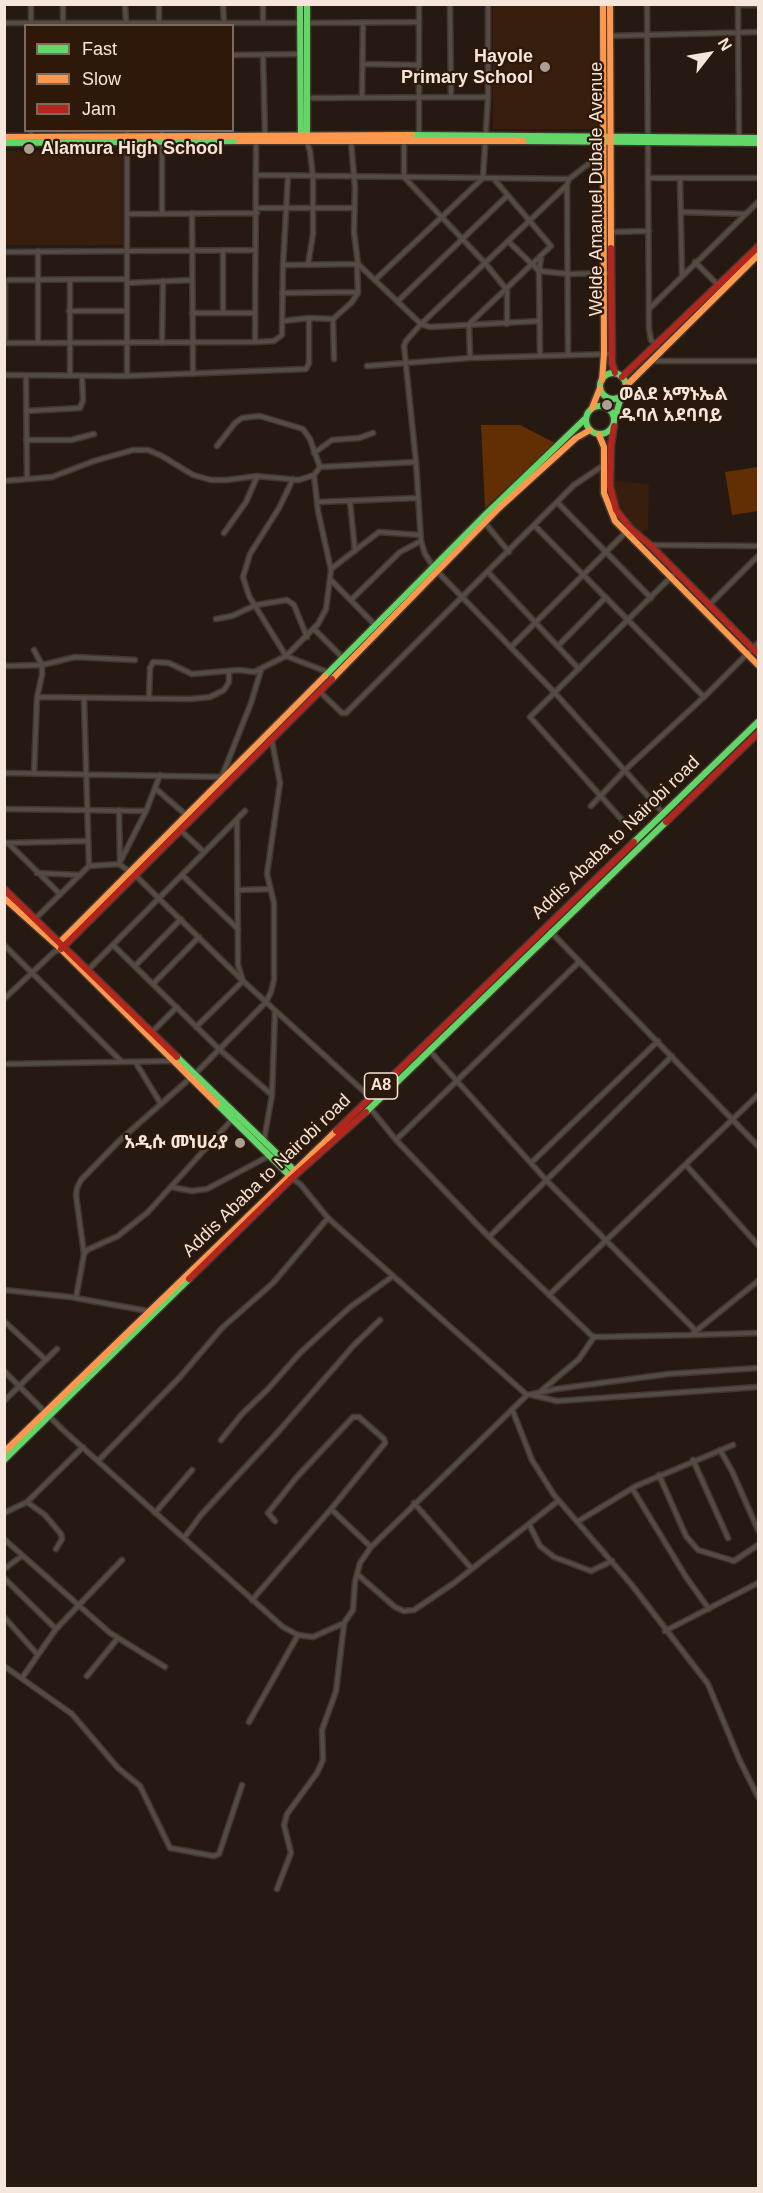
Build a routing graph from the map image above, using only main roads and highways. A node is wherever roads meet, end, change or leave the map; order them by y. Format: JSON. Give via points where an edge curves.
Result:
{"nodes":[{"id":1,"x":300,"y":4,"type":"edge"},
{"id":2,"x":307,"y":4,"type":"edge"},
{"id":3,"x":603,"y":4,"type":"edge"},
{"id":4,"x":610,"y":4,"type":"edge"},
{"id":5,"x":304,"y":23,"type":"junction"},
{"id":6,"x":607,"y":36,"type":"junction"},
{"id":7,"x":63,"y":134,"type":"edge"},
{"id":8,"x":127,"y":136,"type":"edge"},
{"id":9,"x":161,"y":136,"type":"edge"},
{"id":10,"x":226,"y":136,"type":"edge"},
{"id":11,"x":4,"y":137,"type":"edge"},
{"id":12,"x":31,"y":137,"type":"edge"},
{"id":13,"x":419,"y":138,"type":"junction"},
{"id":14,"x":304,"y":139,"type":"junction"},
{"id":15,"x":608,"y":139,"type":"junction"},
{"id":16,"x":759,"y":140,"type":"edge"},
{"id":17,"x":4,"y":142,"type":"edge"},
{"id":18,"x":608,"y":199,"type":"junction"},
{"id":19,"x":759,"y":247,"type":"edge"},
{"id":20,"x":759,"y":255,"type":"edge"},
{"id":21,"x":615,"y":374,"type":"junction"},
{"id":22,"x":622,"y":377,"type":"junction"},
{"id":23,"x":602,"y":380,"type":"junction"},
{"id":24,"x":626,"y":386,"type":"junction"},
{"id":25,"x":600,"y":388,"type":"junction"},
{"id":26,"x":621,"y":397,"type":"junction"},
{"id":27,"x":591,"y":409,"type":"junction"},
{"id":28,"x":586,"y":418,"type":"junction"},
{"id":29,"x":614,"y":423,"type":"junction"},
{"id":30,"x":590,"y":430,"type":"junction"},
{"id":31,"x":599,"y":435,"type":"junction"},
{"id":32,"x":484,"y":520,"type":"junction"},
{"id":33,"x":624,"y":528,"type":"junction"},
{"id":34,"x":436,"y":571,"type":"junction"},
{"id":35,"x":674,"y":574,"type":"junction"},
{"id":36,"x":759,"y":654,"type":"edge"},
{"id":37,"x":759,"y":665,"type":"edge"},
{"id":38,"x":759,"y":722,"type":"edge"},
{"id":39,"x":759,"y":733,"type":"edge"},
{"id":40,"x":179,"y":828,"type":"junction"},
{"id":41,"x":4,"y":889,"type":"edge"},
{"id":42,"x":4,"y":898,"type":"edge"},
{"id":43,"x":60,"y":947,"type":"junction"},
{"id":44,"x":150,"y":1035,"type":"junction"},
{"id":45,"x":193,"y":1076,"type":"junction"},
{"id":46,"x":235,"y":1117,"type":"junction"},
{"id":47,"x":293,"y":1174,"type":"junction"},
{"id":48,"x":47,"y":1415,"type":"junction"},
{"id":49,"x":4,"y":1452,"type":"edge"},
{"id":50,"x":4,"y":1460,"type":"edge"}],
"edges":[{"from":1,"to":5,"type":"main road"},
{"from":2,"to":5,"type":"main road"},
{"from":3,"to":6,"type":"main road"},
{"from":4,"to":6,"type":"main road","name":"Welde Amanuel Dubale Avenue"},
{"from":5,"to":14,"type":"main road"},
{"from":5,"to":14,"type":"main road"},
{"from":6,"to":15,"type":"main road","name":"Welde Amanuel Dubale Avenue"},
{"from":7,"to":8,"type":"main road"},
{"from":7,"to":12,"type":"main road"},
{"from":8,"to":9,"type":"main road"},
{"from":8,"to":12,"type":"main road"},
{"from":9,"to":10,"type":"main road"},
{"from":10,"to":14,"type":"main road"},
{"from":10,"to":14,"type":"main road","via":[[256,142]]},
{"from":11,"to":12,"type":"main road"},
{"from":12,"to":17,"type":"main road"},
{"from":13,"to":14,"type":"main road"},
{"from":13,"to":14,"type":"main road"},
{"from":13,"to":15,"type":"main road"},
{"from":15,"to":16,"type":"main road"},
{"from":15,"to":18,"type":"main road","name":"Welde Amanuel Dubale Avenue"},
{"from":15,"to":18,"type":"main road","via":[[604,152]]},
{"from":18,"to":21,"type":"main road","name":"Welde Amanuel Dubale Avenue"},
{"from":18,"to":23,"type":"main road"},
{"from":19,"to":22,"type":"main road"},
{"from":20,"to":24,"type":"main road"},
{"from":21,"to":22,"type":"main road"},
{"from":21,"to":23,"type":"main road"},
{"from":22,"to":24,"type":"main road"},
{"from":23,"to":25,"type":"main road"},
{"from":24,"to":26,"type":"main road"},
{"from":25,"to":26,"type":"main road","via":[[611,399]]},
{"from":25,"to":27,"type":"main road"},
{"from":26,"to":29,"type":"main road"},
{"from":27,"to":28,"type":"main road"},
{"from":27,"to":29,"type":"main road","via":[[606,407],[613,414]]},
{"from":28,"to":30,"type":"main road"},
{"from":28,"to":32,"type":"main road"},
{"from":29,"to":31,"type":"main road","via":[[607,433]]},
{"from":29,"to":33,"type":"main road","via":[[611,494]]},
{"from":30,"to":31,"type":"main road"},
{"from":30,"to":32,"type":"main road"},
{"from":31,"to":33,"type":"main road","via":[[603,444],[606,502],[615,521]]},
{"from":32,"to":34,"type":"main road"},
{"from":33,"to":35,"type":"main road"},
{"from":33,"to":35,"type":"main road","via":[[650,545]]},
{"from":34,"to":40,"type":"main road","via":[[272,741]]},
{"from":34,"to":40,"type":"main road","via":[[375,625],[187,815]]},
{"from":35,"to":36,"type":"main road"},
{"from":35,"to":37,"type":"main road"},
{"from":38,"to":47,"type":"main road","name":"Addis Ababa to Nairobi road","number":"A8"},
{"from":39,"to":47,"type":"main road","name":"Addis Ababa to Nairobi road","number":"A8","via":[[370,1108]]},
{"from":40,"to":43,"type":"main road"},
{"from":41,"to":43,"type":"main road"},
{"from":42,"to":43,"type":"main road"},
{"from":43,"to":44,"type":"main road"},
{"from":44,"to":45,"type":"main road"},
{"from":44,"to":45,"type":"main road"},
{"from":45,"to":46,"type":"main road"},
{"from":46,"to":47,"type":"main road","via":[[264,1140]]},
{"from":46,"to":47,"type":"main road","via":[[269,1156]]},
{"from":47,"to":48,"type":"main road","name":"Addis Ababa to Nairobi road","number":"A8"},
{"from":47,"to":48,"type":"main road","name":"Addis Ababa to Nairobi road","number":"A8"},
{"from":48,"to":49,"type":"main road","name":"Addis Ababa to Nairobi road","number":"A8"},
{"from":48,"to":50,"type":"main road","name":"Addis Ababa to Nairobi road","number":"A8"}]}
